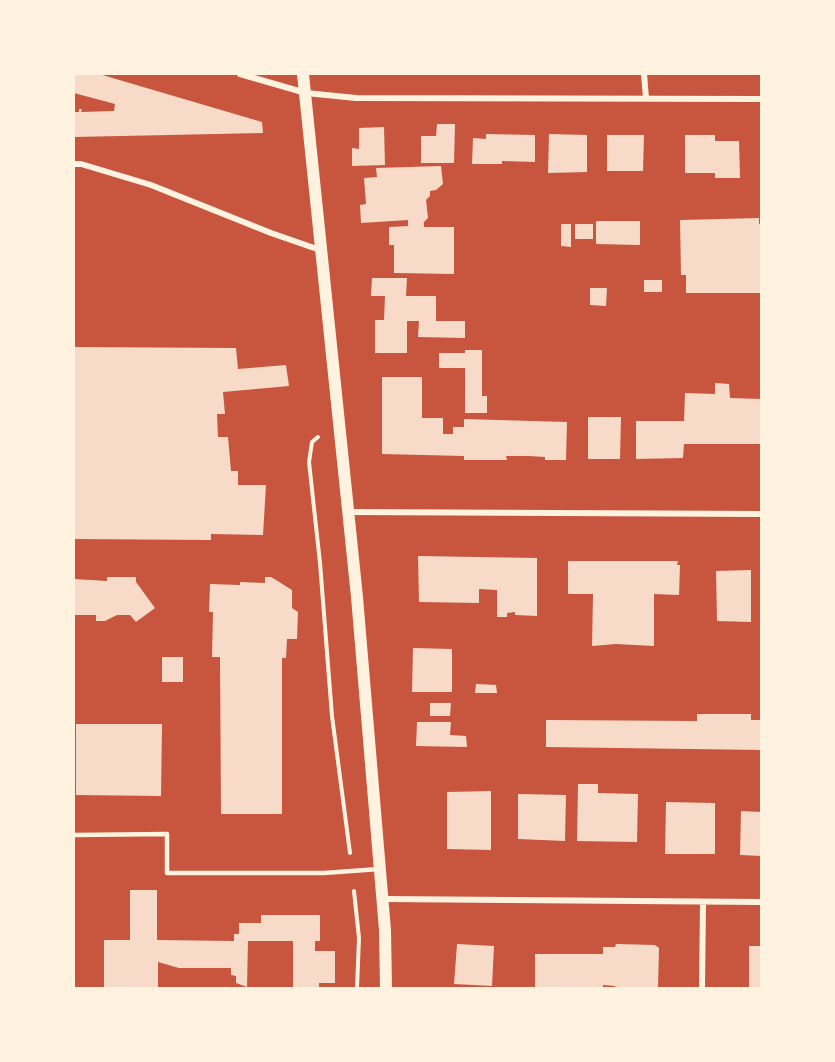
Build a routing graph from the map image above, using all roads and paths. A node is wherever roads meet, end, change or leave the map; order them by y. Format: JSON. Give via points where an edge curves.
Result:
{"nodes":[{"id":1,"x":240,"y":74,"type":"edge"},
{"id":2,"x":303,"y":74,"type":"edge"},
{"id":3,"x":644,"y":74,"type":"edge"},
{"id":4,"x":306,"y":93,"type":"junction"},
{"id":5,"x":646,"y":98,"type":"junction"},
{"id":6,"x":762,"y":99,"type":"edge"},
{"id":7,"x":74,"y":164,"type":"edge"},
{"id":8,"x":321,"y":250,"type":"junction"},
{"id":9,"x":310,"y":471,"type":"dead end"},
{"id":10,"x":349,"y":512,"type":"junction"},
{"id":11,"x":762,"y":514,"type":"edge"},
{"id":12,"x":74,"y":835,"type":"edge"},
{"id":13,"x":380,"y":869,"type":"junction"},
{"id":14,"x":352,"y":871,"type":"junction"},
{"id":15,"x":383,"y":899,"type":"junction"},
{"id":16,"x":762,"y":902,"type":"edge"},
{"id":17,"x":703,"y":903,"type":"junction"},
{"id":18,"x":357,"y":988,"type":"edge"},
{"id":19,"x":386,"y":988,"type":"edge"},
{"id":20,"x":702,"y":988,"type":"edge"}],
"edges":[{"from":1,"to":4,"type":"street"},
{"from":2,"to":4,"type":"main road"},
{"from":3,"to":5,"type":"street"},
{"from":4,"to":5,"type":"street","via":[[356,98]]},
{"from":4,"to":8,"type":"main road"},
{"from":5,"to":6,"type":"street"},
{"from":7,"to":8,"type":"street","via":[[151,185]]},
{"from":8,"to":10,"type":"main road"},
{"from":9,"to":14,"type":"path","via":[[332,716]]},
{"from":10,"to":11,"type":"street"},
{"from":10,"to":13,"type":"main road"},
{"from":12,"to":14,"type":"lane","via":[[167,834],[167,873]]},
{"from":13,"to":14,"type":"lane"},
{"from":13,"to":15,"type":"main road"},
{"from":14,"to":18,"type":"path","via":[[359,938]]},
{"from":15,"to":17,"type":"street"},
{"from":15,"to":19,"type":"main road"},
{"from":16,"to":17,"type":"street"},
{"from":17,"to":20,"type":"street"}]}
